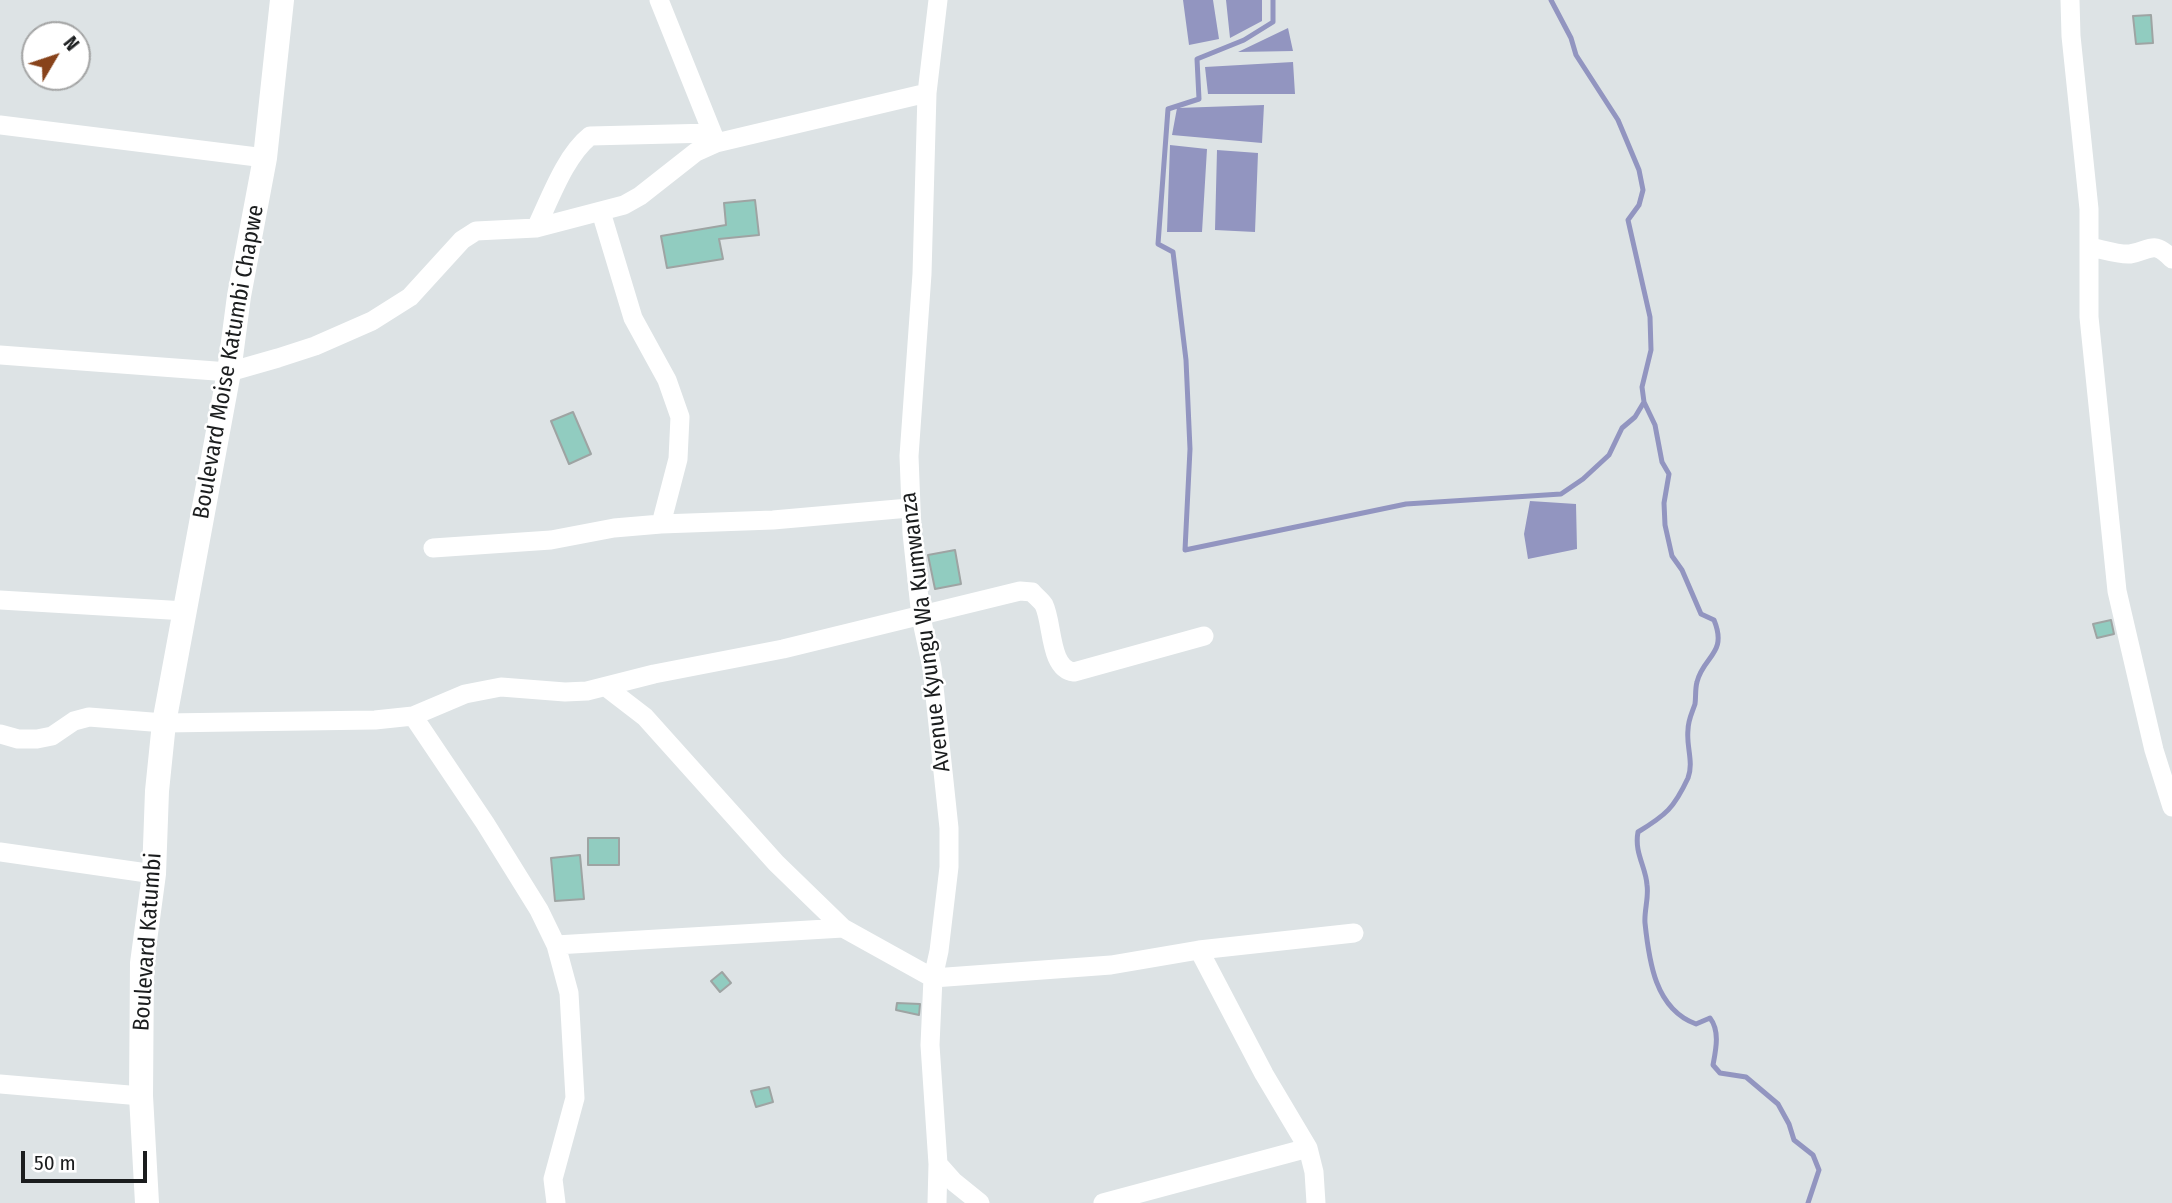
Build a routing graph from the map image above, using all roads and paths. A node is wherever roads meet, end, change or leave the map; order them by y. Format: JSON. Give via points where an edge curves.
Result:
{"nodes":[{"id":1,"x":282,"y":0,"type":"edge"},
{"id":2,"x":659,"y":0,"type":"edge"},
{"id":3,"x":938,"y":0,"type":"edge"},
{"id":4,"x":2070,"y":0,"type":"edge"},
{"id":5,"x":928,"y":93,"type":"junction"},
{"id":6,"x":0,"y":125,"type":"edge"},
{"id":7,"x":714,"y":138,"type":"junction"},
{"id":8,"x":265,"y":159,"type":"junction"},
{"id":9,"x":601,"y":212,"type":"junction"},
{"id":10,"x":536,"y":228,"type":"junction"},
{"id":11,"x":2090,"y":247,"type":"junction"},
{"id":12,"x":2172,"y":259,"type":"edge"},
{"id":13,"x":0,"y":355,"type":"edge"},
{"id":14,"x":229,"y":372,"type":"junction"},
{"id":15,"x":909,"y":509,"type":"junction"},
{"id":16,"x":661,"y":524,"type":"junction"},
{"id":17,"x":433,"y":548,"type":"dead end"},
{"id":18,"x":0,"y":600,"type":"edge"},
{"id":19,"x":186,"y":611,"type":"junction"},
{"id":20,"x":921,"y":617,"type":"junction"},
{"id":21,"x":1204,"y":636,"type":"dead end"},
{"id":22,"x":635,"y":679,"type":"junction"},
{"id":23,"x":606,"y":687,"type":"junction"},
{"id":24,"x":413,"y":716,"type":"junction"},
{"id":25,"x":645,"y":717,"type":"junction"},
{"id":26,"x":164,"y":723,"type":"junction"},
{"id":27,"x":0,"y":734,"type":"edge"},
{"id":28,"x":2172,"y":807,"type":"edge"},
{"id":29,"x":0,"y":852,"type":"edge"},
{"id":30,"x":154,"y":874,"type":"junction"},
{"id":31,"x":842,"y":928,"type":"junction"},
{"id":32,"x":1354,"y":933,"type":"dead end"},
{"id":33,"x":556,"y":945,"type":"junction"},
{"id":34,"x":1199,"y":950,"type":"junction"},
{"id":35,"x":933,"y":978,"type":"junction"},
{"id":36,"x":0,"y":1084,"type":"edge"},
{"id":37,"x":141,"y":1096,"type":"junction"},
{"id":38,"x":1308,"y":1148,"type":"junction"},
{"id":39,"x":938,"y":1164,"type":"junction"},
{"id":40,"x":147,"y":1203,"type":"edge"},
{"id":41,"x":556,"y":1203,"type":"edge"},
{"id":42,"x":937,"y":1203,"type":"edge"},
{"id":43,"x":981,"y":1203,"type":"edge"},
{"id":44,"x":1103,"y":1203,"type":"edge"},
{"id":45,"x":1316,"y":1203,"type":"edge"}],
"edges":[{"from":1,"to":8,"type":"street","name":"Boulevard Moise Katumbi Chapwe"},
{"from":2,"to":7,"type":"street"},
{"from":3,"to":5,"type":"street","name":"Avenue Kyungu Wa Kumwanza"},
{"from":4,"to":11,"type":"street"},
{"from":5,"to":7,"type":"street"},
{"from":5,"to":15,"type":"street","name":"Avenue Kyungu Wa Kumwanza"},
{"from":6,"to":8,"type":"street"},
{"from":7,"to":9,"type":"street","via":[[640,196]]},
{"from":7,"to":10,"type":"street","via":[[590,136],[572,156]]},
{"from":8,"to":14,"type":"street","name":"Boulevard Moise Katumbi Chapwe"},
{"from":9,"to":10,"type":"street"},
{"from":9,"to":16,"type":"street","via":[[633,318],[667,380],[680,417],[678,459]]},
{"from":10,"to":14,"type":"street","via":[[476,231],[462,240],[410,297],[373,321],[315,346]]},
{"from":11,"to":12,"type":"street","via":[[2130,254],[2153,247]]},
{"from":11,"to":28,"type":"street","via":[[2090,328],[2117,591]]},
{"from":13,"to":14,"type":"street"},
{"from":14,"to":19,"type":"street","name":"Boulevard Moise Katumbi Chapwe"},
{"from":15,"to":16,"type":"street"},
{"from":15,"to":20,"type":"street","name":"Avenue Kyungu Wa Kumwanza"},
{"from":16,"to":17,"type":"street","via":[[551,540]]},
{"from":18,"to":19,"type":"street"},
{"from":19,"to":26,"type":"street","name":"Boulevard Moise Katumbi Chapwe"},
{"from":20,"to":21,"type":"street","via":[[1020,591],[1032,592],[1044,605],[1063,668],[1074,672]]},
{"from":20,"to":22,"type":"street"},
{"from":20,"to":35,"type":"street","name":"Avenue Kyungu Wa Kumwanza","via":[[932,668],[949,828],[949,867]]},
{"from":22,"to":23,"type":"street"},
{"from":22,"to":25,"type":"street"},
{"from":23,"to":24,"type":"street","via":[[565,692],[501,687],[465,694]]},
{"from":23,"to":25,"type":"street"},
{"from":24,"to":26,"type":"street"},
{"from":24,"to":33,"type":"street","via":[[505,855]]},
{"from":25,"to":31,"type":"street","via":[[776,863]]},
{"from":26,"to":27,"type":"street","via":[[89,717],[37,740]]},
{"from":26,"to":30,"type":"street","name":"Boulevard Katumbi"},
{"from":29,"to":30,"type":"street"},
{"from":30,"to":37,"type":"street","name":"Boulevard Katumbi","via":[[142,962]]},
{"from":31,"to":33,"type":"street"},
{"from":31,"to":35,"type":"street"},
{"from":32,"to":34,"type":"street"},
{"from":33,"to":41,"type":"street","via":[[569,993],[575,1098],[553,1179]]},
{"from":34,"to":35,"type":"street","via":[[1111,965]]},
{"from":34,"to":38,"type":"street"},
{"from":35,"to":39,"type":"street","name":"Avenue Kyungu Wa Kumwanza","via":[[930,1067]]},
{"from":36,"to":37,"type":"street"},
{"from":37,"to":40,"type":"street","name":"Boulevard Katumbi"},
{"from":38,"to":44,"type":"street"},
{"from":38,"to":45,"type":"street"},
{"from":39,"to":42,"type":"street","name":"Avenue Kyungu Wa Kumwanza"},
{"from":39,"to":43,"type":"street"}]}
